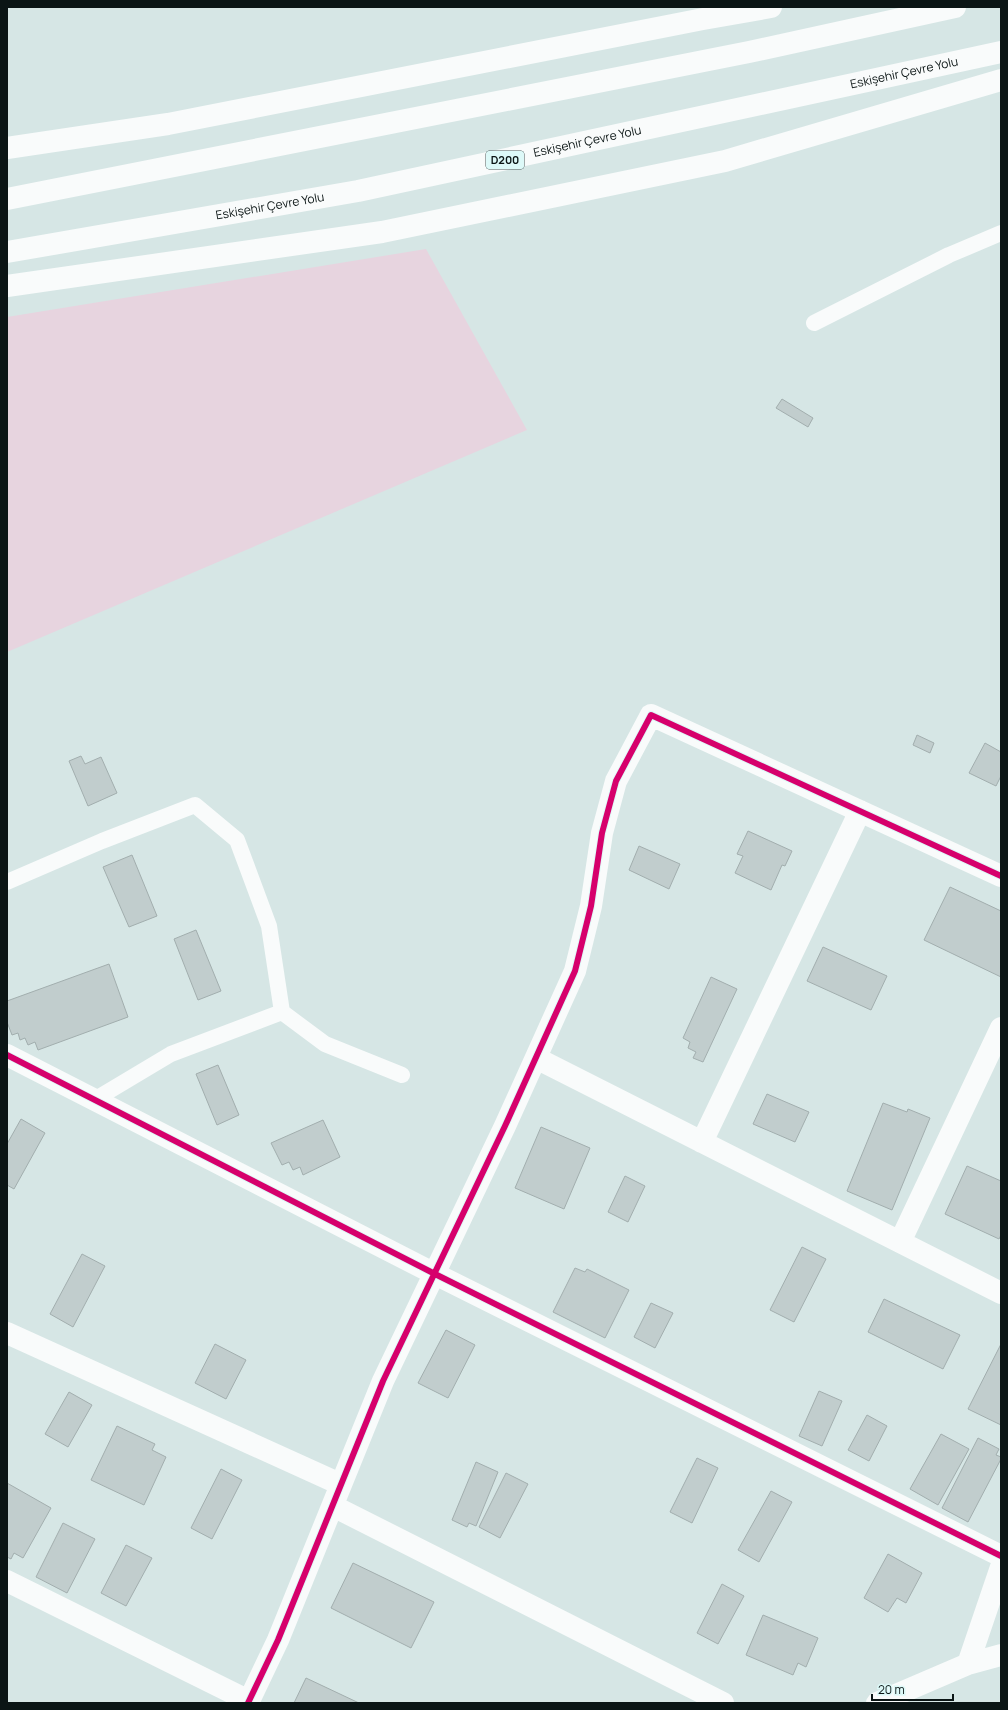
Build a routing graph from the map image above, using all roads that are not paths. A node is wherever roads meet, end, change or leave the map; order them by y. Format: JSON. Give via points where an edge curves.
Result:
{"nodes":[{"id":1,"x":771,"y":7,"type":"edge"},
{"id":2,"x":955,"y":7,"type":"edge"},
{"id":3,"x":1001,"y":52,"type":"edge"},
{"id":4,"x":1001,"y":80,"type":"edge"},
{"id":5,"x":7,"y":148,"type":"edge"},
{"id":6,"x":7,"y":199,"type":"edge"},
{"id":7,"x":1001,"y":233,"type":"edge"},
{"id":8,"x":7,"y":252,"type":"edge"},
{"id":9,"x":7,"y":286,"type":"edge"},
{"id":10,"x":814,"y":323,"type":"dead end"},
{"id":11,"x":860,"y":811,"type":"junction"},
{"id":12,"x":1001,"y":876,"type":"edge"},
{"id":13,"x":7,"y":882,"type":"edge"},
{"id":14,"x":282,"y":1012,"type":"junction"},
{"id":15,"x":1001,"y":1028,"type":"edge"},
{"id":16,"x":7,"y":1055,"type":"edge"},
{"id":17,"x":536,"y":1058,"type":"junction"},
{"id":18,"x":402,"y":1075,"type":"dead end"},
{"id":19,"x":94,"y":1100,"type":"junction"},
{"id":20,"x":702,"y":1142,"type":"junction"},
{"id":21,"x":900,"y":1242,"type":"junction"},
{"id":22,"x":435,"y":1274,"type":"junction"},
{"id":23,"x":1001,"y":1293,"type":"edge"},
{"id":24,"x":7,"y":1333,"type":"edge"},
{"id":25,"x":340,"y":1484,"type":"junction"},
{"id":26,"x":333,"y":1506,"type":"junction"},
{"id":27,"x":1001,"y":1556,"type":"edge"},
{"id":28,"x":1001,"y":1567,"type":"edge"},
{"id":29,"x":7,"y":1581,"type":"edge"},
{"id":30,"x":1001,"y":1655,"type":"edge"},
{"id":31,"x":968,"y":1664,"type":"junction"},
{"id":32,"x":249,"y":1702,"type":"edge"},
{"id":33,"x":723,"y":1703,"type":"edge"},
{"id":34,"x":877,"y":1703,"type":"edge"}],
"edges":[{"from":1,"to":5,"type":"main road","via":[[168,124]]},
{"from":2,"to":6,"type":"main road","via":[[749,52]]},
{"from":3,"to":8,"type":"main road","name":"Eskişehir Çevre Yolu","number":"D200","via":[[358,191]]},
{"from":4,"to":9,"type":"main road","via":[[725,161],[382,232]]},
{"from":7,"to":10,"type":"lane","via":[[949,255]]},
{"from":11,"to":12,"type":"main road"},
{"from":11,"to":17,"type":"main road","via":[[651,715],[616,781],[602,833],[591,906],[575,971]]},
{"from":11,"to":20,"type":"main road"},
{"from":13,"to":14,"type":"lane","via":[[195,805],[237,840],[269,926]]},
{"from":14,"to":18,"type":"lane","via":[[325,1044]]},
{"from":14,"to":19,"type":"lane","via":[[171,1054]]},
{"from":15,"to":21,"type":"main road"},
{"from":16,"to":19,"type":"main road"},
{"from":17,"to":20,"type":"main road"},
{"from":17,"to":22,"type":"main road"},
{"from":19,"to":22,"type":"main road"},
{"from":20,"to":21,"type":"main road"},
{"from":21,"to":23,"type":"main road"},
{"from":22,"to":25,"type":"main road","via":[[383,1381]]},
{"from":22,"to":27,"type":"main road"},
{"from":24,"to":25,"type":"main road"},
{"from":25,"to":26,"type":"main road"},
{"from":26,"to":32,"type":"main road","via":[[278,1640]]},
{"from":26,"to":33,"type":"main road"},
{"from":28,"to":31,"type":"main road"},
{"from":29,"to":32,"type":"main road"},
{"from":30,"to":31,"type":"main road"},
{"from":31,"to":34,"type":"main road"}]}
